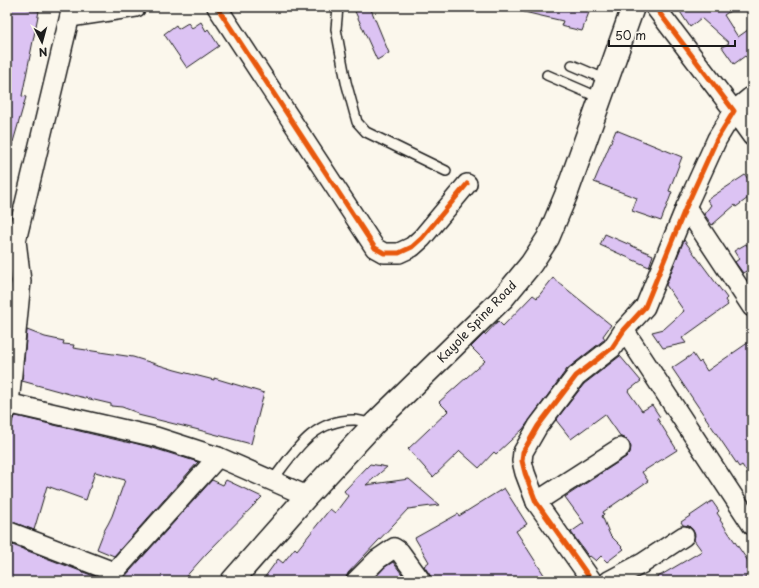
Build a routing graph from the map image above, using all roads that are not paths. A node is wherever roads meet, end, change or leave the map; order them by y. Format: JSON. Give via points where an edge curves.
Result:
{"nodes":[{"id":1,"x":136,"y":7,"type":"edge"},
{"id":2,"x":217,"y":7,"type":"edge"},
{"id":3,"x":338,"y":7,"type":"edge"},
{"id":4,"x":633,"y":7,"type":"edge"},
{"id":5,"x":655,"y":7,"type":"edge"},
{"id":6,"x":71,"y":12,"type":"edge"},
{"id":7,"x":572,"y":65,"type":"dead end"},
{"id":8,"x":547,"y":74,"type":"dead end"},
{"id":9,"x":604,"y":89,"type":"junction"},
{"id":10,"x":752,"y":96,"type":"edge"},
{"id":11,"x":734,"y":111,"type":"junction"},
{"id":12,"x":752,"y":136,"type":"edge"},
{"id":13,"x":446,"y":171,"type":"dead end"},
{"id":14,"x":467,"y":184,"type":"dead end"},
{"id":15,"x":686,"y":207,"type":"junction"},
{"id":16,"x":752,"y":307,"type":"edge"},
{"id":17,"x":624,"y":330,"type":"junction"},
{"id":18,"x":8,"y":406,"type":"edge"},
{"id":19,"x":374,"y":424,"type":"junction"},
{"id":20,"x":620,"y":448,"type":"dead end"},
{"id":21,"x":218,"y":457,"type":"junction"},
{"id":22,"x":272,"y":481,"type":"junction"},
{"id":23,"x":307,"y":496,"type":"junction"},
{"id":24,"x":536,"y":502,"type":"junction"},
{"id":25,"x":752,"y":525,"type":"edge"},
{"id":26,"x":7,"y":531,"type":"edge"},
{"id":27,"x":684,"y":536,"type":"dead end"},
{"id":28,"x":110,"y":577,"type":"edge"},
{"id":29,"x":232,"y":581,"type":"edge"},
{"id":30,"x":356,"y":581,"type":"edge"},
{"id":31,"x":421,"y":581,"type":"edge"},
{"id":32,"x":592,"y":581,"type":"edge"},
{"id":33,"x":609,"y":581,"type":"edge"}],
"edges":[{"from":1,"to":6,"type":"street"},
{"from":2,"to":14,"type":"street","via":[[375,248],[384,253],[399,253],[412,247]]},
{"from":3,"to":13,"type":"lane","via":[[336,29],[357,122],[366,132]]},
{"from":4,"to":9,"type":"main road","name":"Kayole Spine Road"},
{"from":5,"to":11,"type":"street"},
{"from":6,"to":18,"type":"street","via":[[16,241],[21,281]]},
{"from":7,"to":9,"type":"lane"},
{"from":8,"to":9,"type":"lane"},
{"from":9,"to":19,"type":"main road","name":"Kayole Spine Road","via":[[566,195],[548,238],[531,264],[502,298]]},
{"from":10,"to":11,"type":"street"},
{"from":11,"to":12,"type":"street"},
{"from":11,"to":15,"type":"street","via":[[716,139]]},
{"from":15,"to":16,"type":"street"},
{"from":15,"to":17,"type":"street","via":[[645,306]]},
{"from":17,"to":24,"type":"street","via":[[612,348],[576,376],[525,447],[522,461]]},
{"from":17,"to":25,"type":"street"},
{"from":18,"to":21,"type":"street","via":[[156,437]]},
{"from":19,"to":22,"type":"lane","via":[[356,420],[338,421],[320,427],[302,441]]},
{"from":19,"to":23,"type":"main road","name":"Kayole Spine Road"},
{"from":20,"to":24,"type":"street"},
{"from":21,"to":22,"type":"street"},
{"from":21,"to":28,"type":"street"},
{"from":22,"to":23,"type":"street"},
{"from":23,"to":29,"type":"main road","name":"Kayole Spine Road"},
{"from":24,"to":32,"type":"street"},
{"from":26,"to":28,"type":"street"},
{"from":27,"to":33,"type":"street","via":[[643,563]]},
{"from":30,"to":31,"type":"street","via":[[378,559],[394,548],[400,552]]}]}
